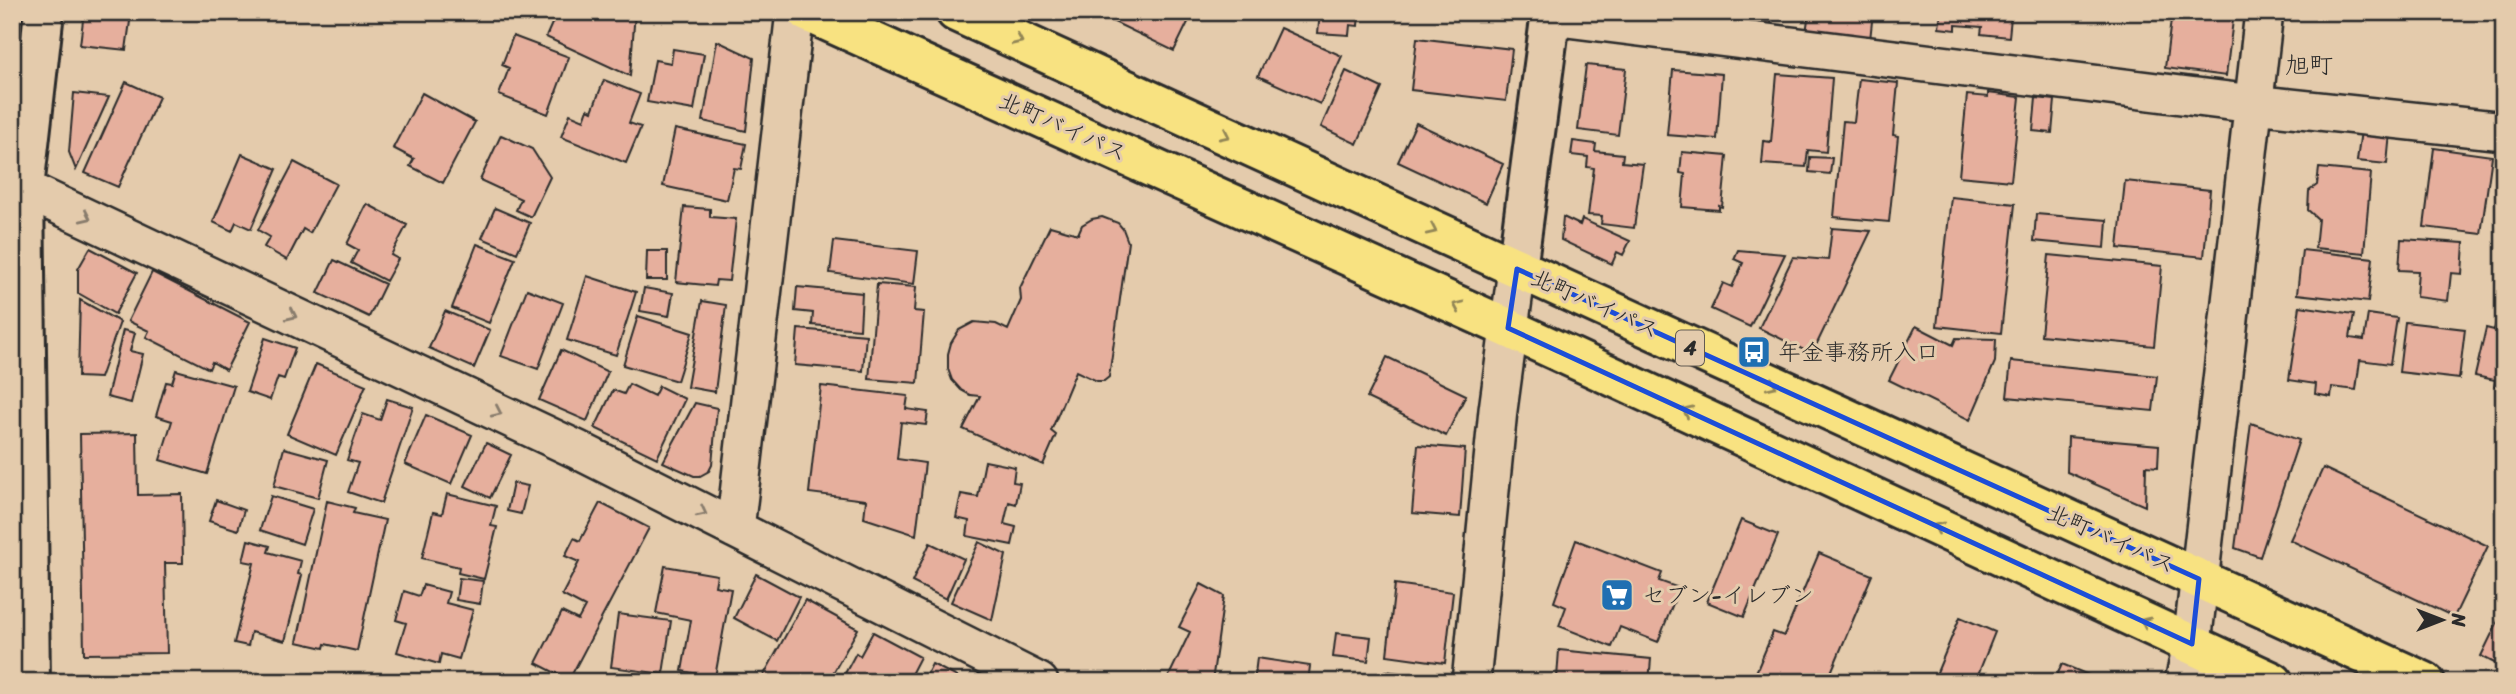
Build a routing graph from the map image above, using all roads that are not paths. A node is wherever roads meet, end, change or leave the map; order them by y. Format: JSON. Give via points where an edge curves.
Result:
{"nodes":[{"id":1,"x":44,"y":12,"type":"edge"},
{"id":2,"x":795,"y":12,"type":"edge"},
{"id":3,"x":807,"y":12,"type":"edge"},
{"id":4,"x":956,"y":12,"type":"edge"},
{"id":5,"x":2264,"y":12,"type":"edge"},
{"id":6,"x":1551,"y":14,"type":"edge"},
{"id":7,"x":2253,"y":104,"type":"junction"},
{"id":8,"x":2504,"y":131,"type":"edge"},
{"id":9,"x":18,"y":185,"type":"edge"},
{"id":10,"x":1517,"y":269,"type":"junction"},
{"id":11,"x":1508,"y":328,"type":"junction"},
{"id":12,"x":735,"y":529,"type":"junction"},
{"id":13,"x":2199,"y":579,"type":"junction"},
{"id":14,"x":2192,"y":644,"type":"junction"},
{"id":15,"x":30,"y":682,"type":"edge"},
{"id":16,"x":1039,"y":682,"type":"edge"},
{"id":17,"x":1471,"y":682,"type":"edge"},
{"id":18,"x":2184,"y":682,"type":"edge"},
{"id":19,"x":2273,"y":682,"type":"edge"},
{"id":20,"x":2425,"y":682,"type":"edge"}],
"edges":[{"from":1,"to":9,"type":"street"},
{"from":2,"to":12,"type":"street"},
{"from":11,"to":3,"type":"highway","name":"北町バイパス","one_way":true},
{"from":4,"to":10,"type":"highway","name":"北町バイパス","number":"4","one_way":true},
{"from":5,"to":7,"type":"street"},
{"from":6,"to":7,"type":"street"},
{"from":6,"to":10,"type":"street"},
{"from":7,"to":8,"type":"street"},
{"from":7,"to":13,"type":"street"},
{"from":9,"to":12,"type":"street","one_way":true},
{"from":9,"to":15,"type":"street"},
{"from":10,"to":11,"type":"street"},
{"from":10,"to":13,"type":"highway","name":"北町バイパス","number":"4","one_way":true},
{"from":14,"to":11,"type":"highway","name":"北町バイパス","one_way":true},
{"from":11,"to":17,"type":"street"},
{"from":12,"to":16,"type":"street"},
{"from":13,"to":14,"type":"street"},
{"from":13,"to":20,"type":"highway","name":"北町バイパス","number":"4"},
{"from":14,"to":18,"type":"street"},
{"from":14,"to":19,"type":"highway","name":"北町バイパス"}]}
